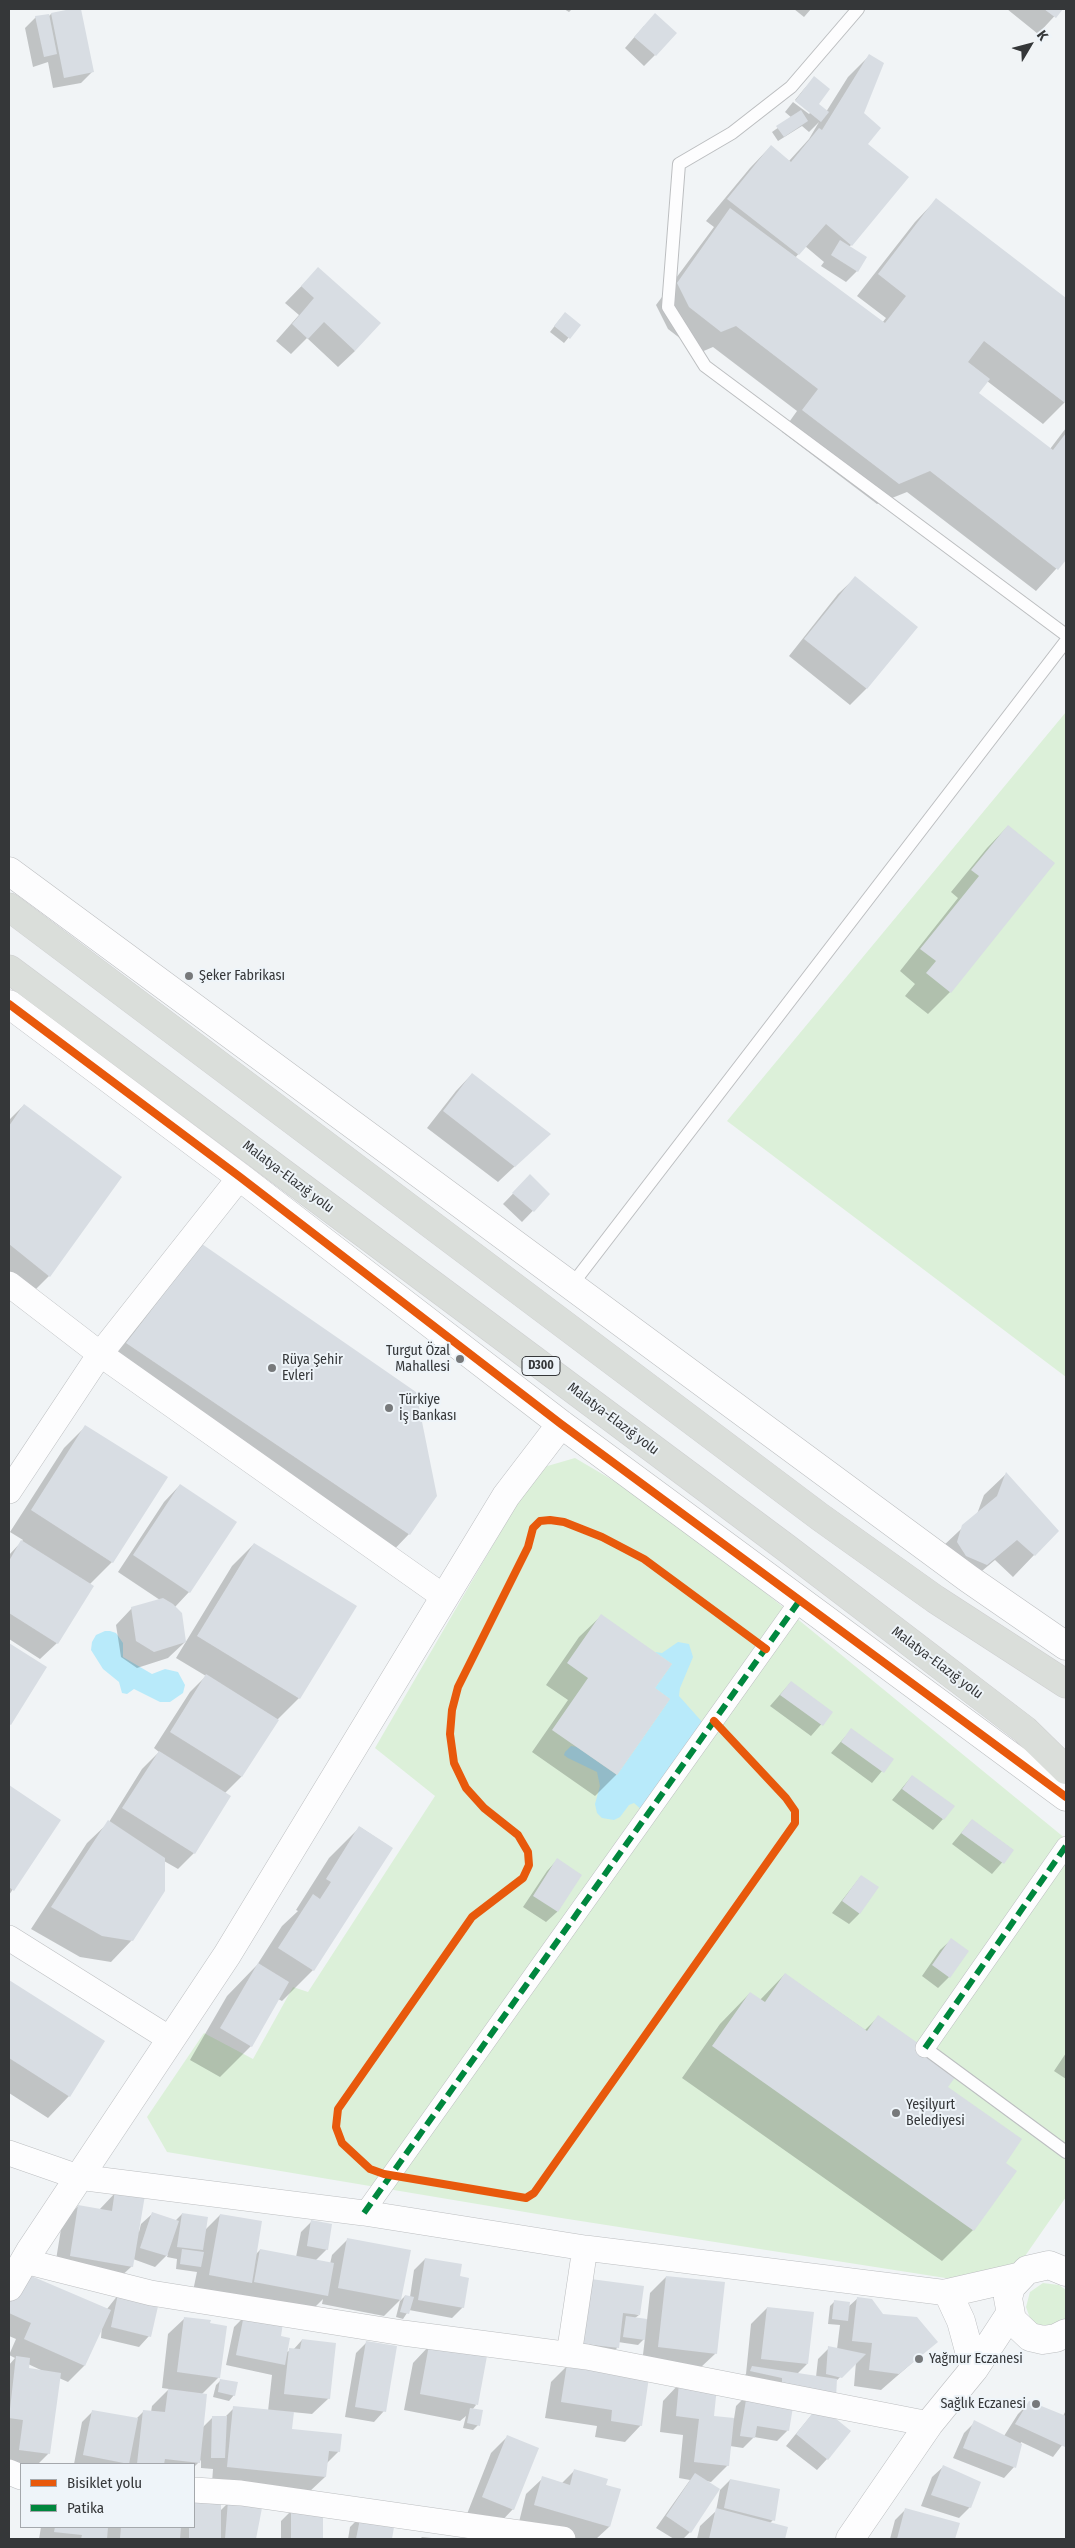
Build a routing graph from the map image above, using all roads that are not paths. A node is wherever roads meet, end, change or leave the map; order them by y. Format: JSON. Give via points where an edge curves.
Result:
{"nodes":[{"id":1,"x":858,"y":9,"type":"edge"},
{"id":2,"x":1066,"y":636,"type":"edge"},
{"id":3,"x":1066,"y":641,"type":"edge"},
{"id":4,"x":9,"y":870,"type":"edge"},
{"id":5,"x":9,"y":907,"type":"edge"},
{"id":6,"x":9,"y":969,"type":"edge"},
{"id":7,"x":9,"y":1004,"type":"edge"},
{"id":8,"x":240,"y":1177,"type":"junction"},
{"id":9,"x":9,"y":1284,"type":"edge"},
{"id":10,"x":571,"y":1286,"type":"junction"},
{"id":11,"x":100,"y":1354,"type":"junction"},
{"id":12,"x":561,"y":1424,"type":"junction"},
{"id":13,"x":9,"y":1491,"type":"edge"},
{"id":14,"x":444,"y":1597,"type":"junction"},
{"id":15,"x":800,"y":1600,"type":"junction"},
{"id":16,"x":1066,"y":1646,"type":"edge"},
{"id":17,"x":1066,"y":1684,"type":"edge"},
{"id":18,"x":1025,"y":1730,"type":"junction"},
{"id":19,"x":1066,"y":1751,"type":"edge"},
{"id":20,"x":1066,"y":1770,"type":"edge"},
{"id":21,"x":1066,"y":1797,"type":"edge"},
{"id":22,"x":1066,"y":1846,"type":"edge"},
{"id":23,"x":9,"y":1938,"type":"edge"},
{"id":24,"x":170,"y":2039,"type":"junction"},
{"id":25,"x":925,"y":2048,"type":"joint"},
{"id":26,"x":1066,"y":2152,"type":"edge"},
{"id":27,"x":9,"y":2153,"type":"edge"},
{"id":28,"x":78,"y":2178,"type":"junction"},
{"id":29,"x":364,"y":2214,"type":"junction"},
{"id":30,"x":1066,"y":2247,"type":"edge"},
{"id":31,"x":585,"y":2248,"type":"junction"},
{"id":32,"x":24,"y":2261,"type":"junction"},
{"id":33,"x":1028,"y":2271,"type":"junction"},
{"id":34,"x":1066,"y":2272,"type":"edge"},
{"id":35,"x":9,"y":2287,"type":"edge"},
{"id":36,"x":948,"y":2292,"type":"junction"},
{"id":37,"x":1009,"y":2312,"type":"junction"},
{"id":38,"x":1053,"y":2339,"type":"edge"},
{"id":39,"x":569,"y":2355,"type":"junction"},
{"id":40,"x":974,"y":2369,"type":"junction"},
{"id":41,"x":929,"y":2424,"type":"junction"},
{"id":42,"x":195,"y":2490,"type":"edge"},
{"id":43,"x":415,"y":2529,"type":"edge"},
{"id":44,"x":563,"y":2539,"type":"edge"},
{"id":45,"x":850,"y":2539,"type":"edge"}],
"edges":[{"from":1,"to":2,"type":"lane","via":[[791,87],[732,133],[679,164],[668,307],[705,366]]},
{"from":3,"to":10,"type":"lane"},
{"from":4,"to":10,"type":"street"},
{"from":5,"to":17,"type":"highway","via":[[820,1517],[935,1599]]},
{"from":6,"to":18,"type":"highway","name":"Malatya-Elazığ yolu","number":"D300","via":[[785,1547]]},
{"from":7,"to":8,"type":"street"},
{"from":8,"to":11,"type":"street"},
{"from":8,"to":12,"type":"street"},
{"from":9,"to":11,"type":"street"},
{"from":10,"to":16,"type":"street"},
{"from":11,"to":13,"type":"street"},
{"from":11,"to":14,"type":"street"},
{"from":12,"to":14,"type":"street","via":[[506,1496]]},
{"from":12,"to":15,"type":"street"},
{"from":14,"to":24,"type":"street","via":[[226,1955]]},
{"from":15,"to":21,"type":"street"},
{"from":15,"to":29,"type":"street"},
{"from":18,"to":19,"type":"street"},
{"from":18,"to":20,"type":"highway","name":"Malatya-Elazığ yolu","number":"D300"},
{"from":22,"to":25,"type":"street"},
{"from":23,"to":24,"type":"street"},
{"from":24,"to":28,"type":"street"},
{"from":25,"to":26,"type":"lane"},
{"from":27,"to":28,"type":"street"},
{"from":28,"to":29,"type":"street"},
{"from":28,"to":32,"type":"street"},
{"from":29,"to":31,"type":"street"},
{"from":30,"to":33,"type":"street"},
{"from":31,"to":36,"type":"street"},
{"from":31,"to":39,"type":"street"},
{"from":32,"to":35,"type":"street"},
{"from":32,"to":39,"type":"street","via":[[151,2293]]},
{"from":33,"to":34,"type":"street","via":[[1049,2266]]},
{"from":33,"to":36,"type":"street"},
{"from":33,"to":37,"type":"street","via":[[1010,2292]]},
{"from":36,"to":37,"type":"street"},
{"from":36,"to":40,"type":"street"},
{"from":37,"to":38,"type":"street","via":[[1020,2329]]},
{"from":37,"to":40,"type":"street"},
{"from":38,"to":40,"type":"street"},
{"from":39,"to":41,"type":"street"},
{"from":40,"to":41,"type":"street"},
{"from":41,"to":45,"type":"street"},
{"from":42,"to":43,"type":"street","via":[[241,2493]]},
{"from":43,"to":44,"type":"street"}]}
